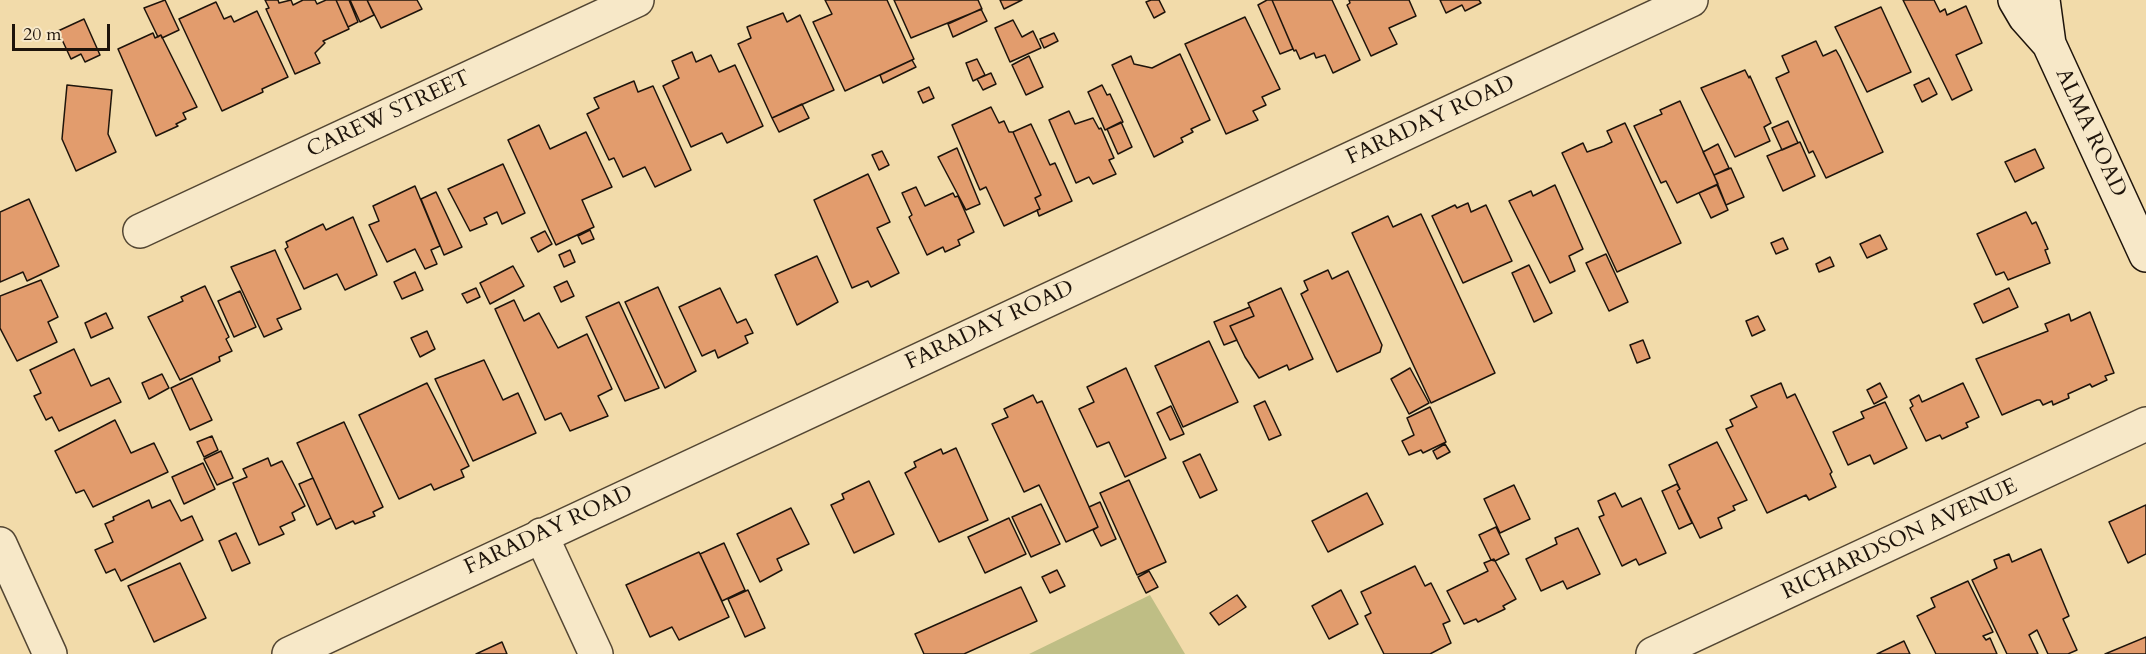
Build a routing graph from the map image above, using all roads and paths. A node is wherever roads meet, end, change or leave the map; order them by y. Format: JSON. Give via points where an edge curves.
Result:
{"nodes":[{"id":1,"x":638,"y":0,"type":"edge"},
{"id":2,"x":1691,"y":0,"type":"edge"},
{"id":3,"x":2015,"y":0,"type":"edge"},
{"id":4,"x":2043,"y":0,"type":"edge"},
{"id":5,"x":2049,"y":44,"type":"junction"},
{"id":6,"x":140,"y":231,"type":"dead end"},
{"id":7,"x":2146,"y":255,"type":"edge"},
{"id":8,"x":2146,"y":424,"type":"edge"},
{"id":9,"x":541,"y":535,"type":"junction"},
{"id":10,"x":0,"y":544,"type":"edge"},
{"id":11,"x":50,"y":654,"type":"edge"},
{"id":12,"x":289,"y":654,"type":"edge"},
{"id":13,"x":596,"y":654,"type":"edge"},
{"id":14,"x":1653,"y":654,"type":"edge"}],
"edges":[{"from":1,"to":6,"type":"street","name":"CAREW STREET"},
{"from":2,"to":9,"type":"street","name":"FARADAY ROAD"},
{"from":3,"to":5,"type":"street","name":"ALMA ROAD"},
{"from":4,"to":5,"type":"street","name":"ALMA ROAD"},
{"from":5,"to":7,"type":"street","name":"ALMA ROAD"},
{"from":8,"to":14,"type":"street","name":"RICHARDSON AVENUE"},
{"from":9,"to":12,"type":"street","name":"FARADAY ROAD"},
{"from":9,"to":13,"type":"street"},
{"from":10,"to":11,"type":"street"}]}
